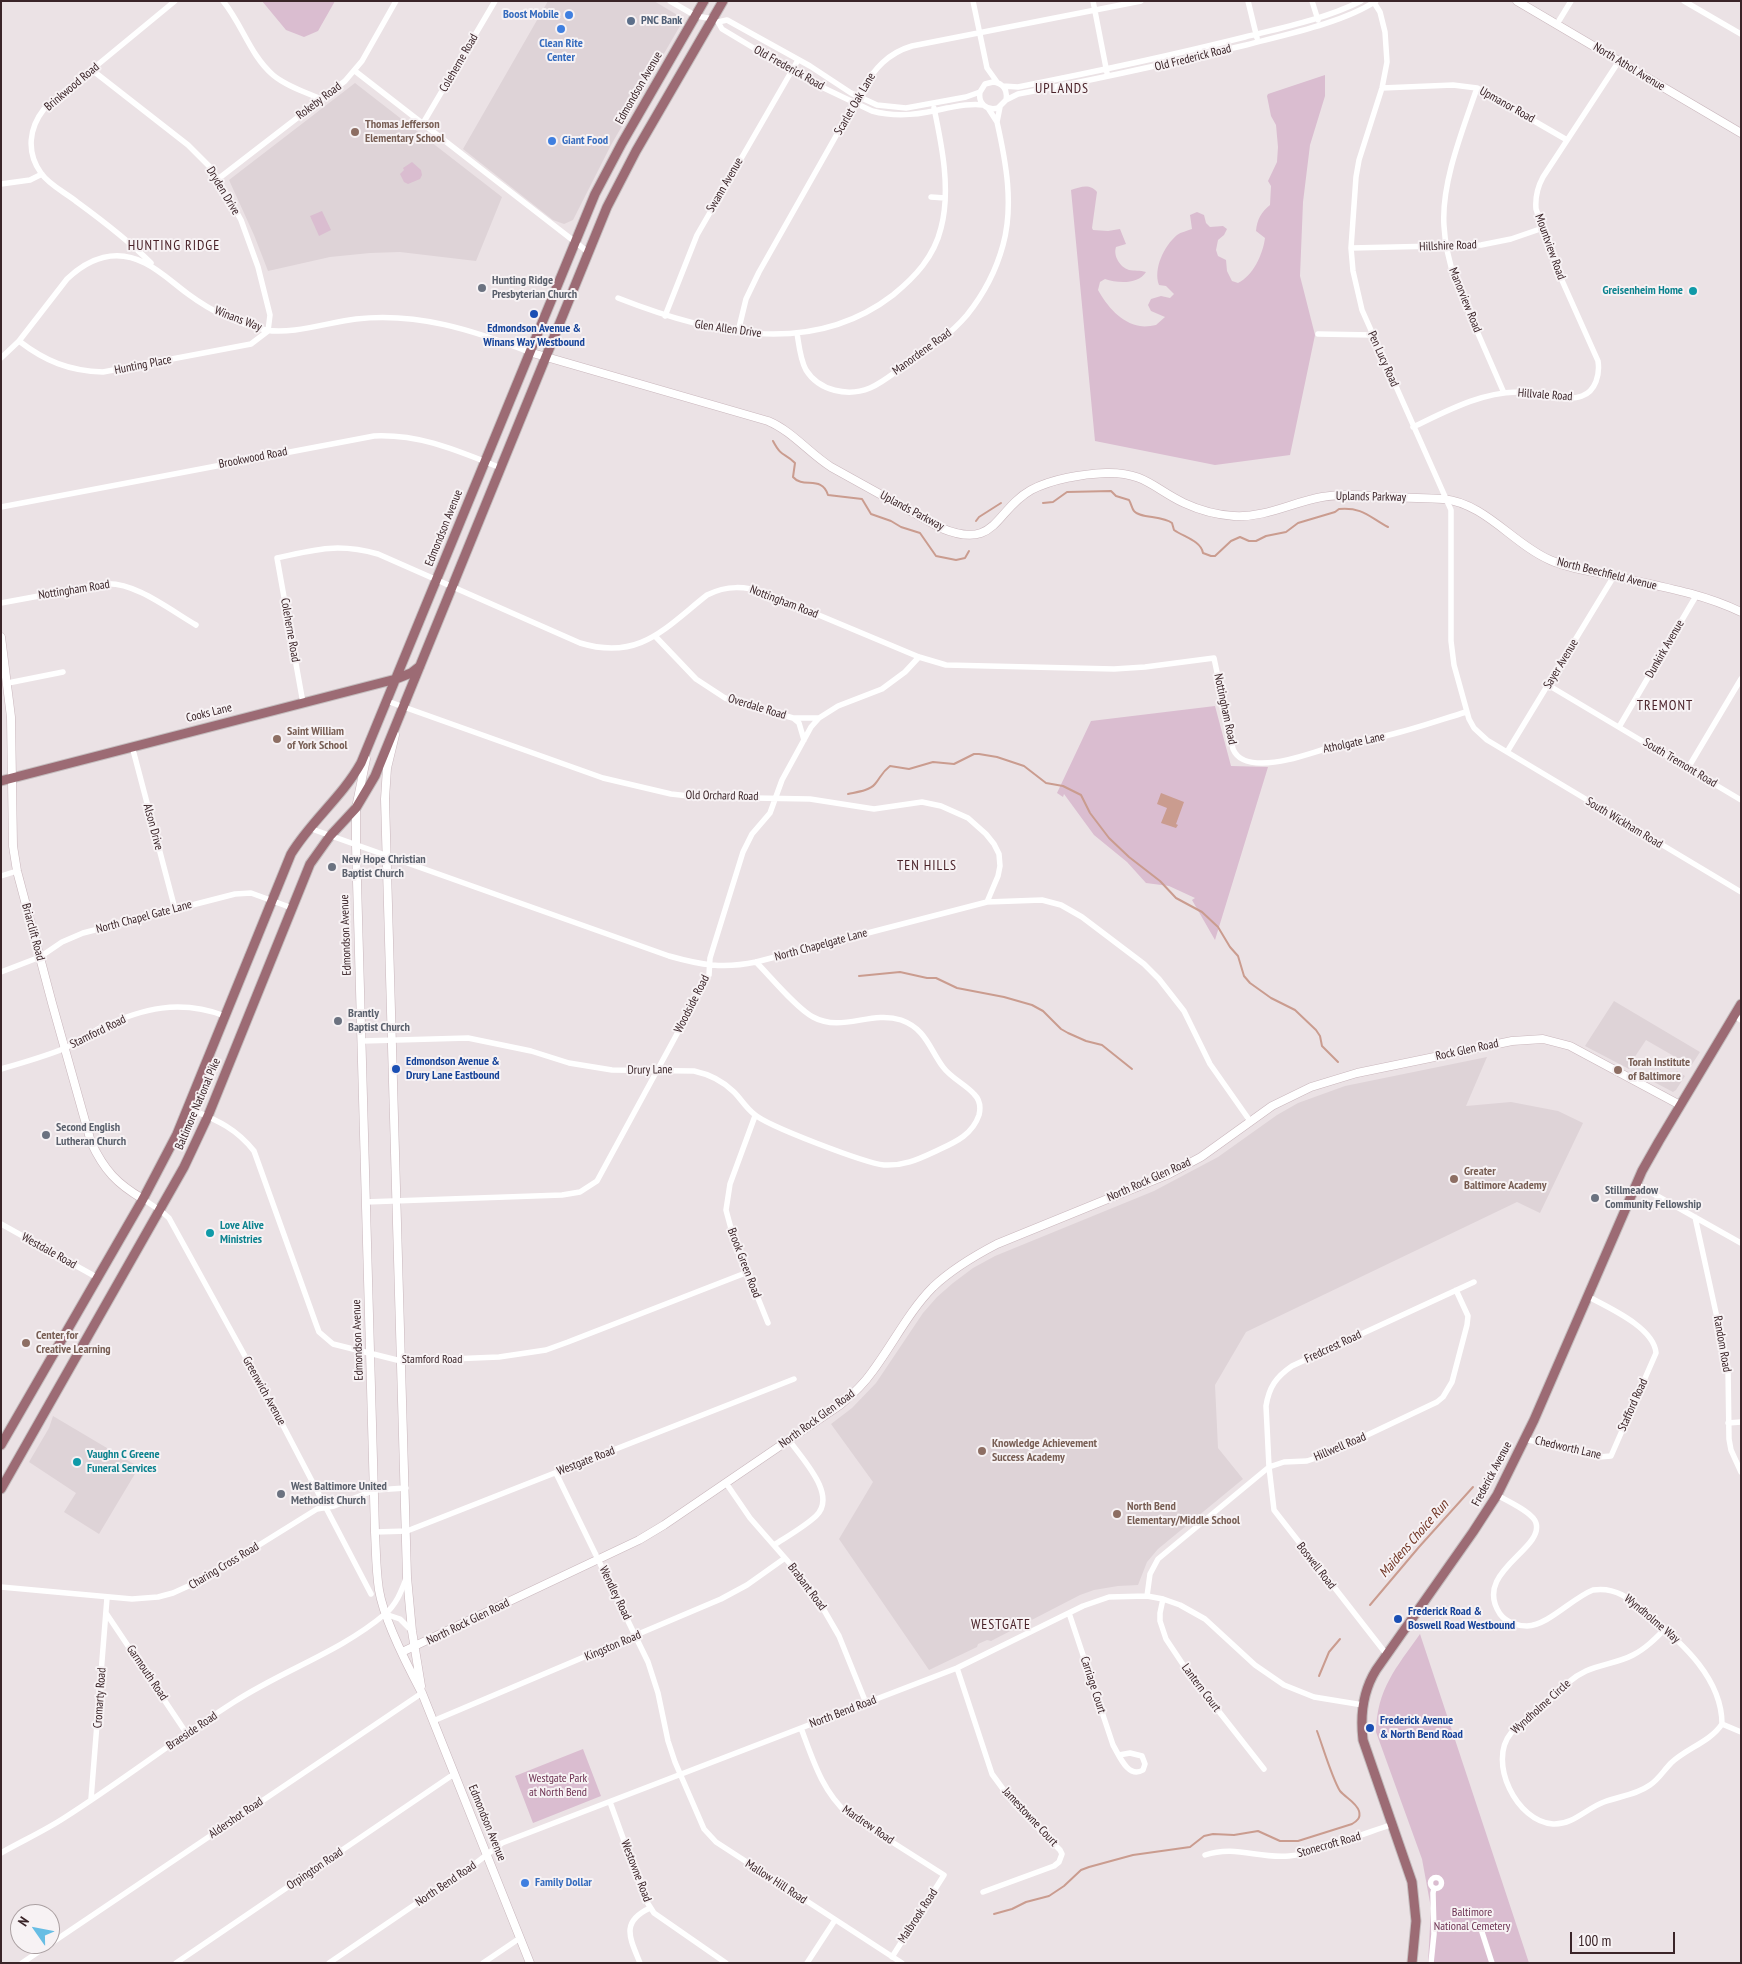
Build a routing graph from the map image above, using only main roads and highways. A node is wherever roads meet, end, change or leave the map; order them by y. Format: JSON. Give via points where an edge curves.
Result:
{"nodes":[{"id":1,"x":704,"y":1,"type":"edge"},
{"id":2,"x":723,"y":1,"type":"edge"},
{"id":3,"x":421,"y":665,"type":"junction"},
{"id":4,"x":396,"y":679,"type":"junction"},
{"id":5,"x":398,"y":722,"type":"joint"},
{"id":6,"x":369,"y":747,"type":"joint"},
{"id":7,"x":6,"y":779,"type":"edge"},
{"id":8,"x":1741,"y":1004,"type":"edge"},
{"id":9,"x":1738,"y":1017,"type":"edge"},
{"id":10,"x":1,"y":1445,"type":"edge"},
{"id":11,"x":1,"y":1489,"type":"edge"},
{"id":12,"x":1412,"y":1963,"type":"edge"}],
"edges":[{"from":1,"to":4,"type":"main road","name":"Edmondson Avenue","via":[[605,174],[574,242]]},
{"from":2,"to":3,"type":"main road","name":"Edmondson Avenue","via":[[716,20],[619,182]]},
{"from":3,"to":4,"type":"main road","name":"Cooks Lane"},
{"from":3,"to":5,"type":"main road","name":"Edmondson Avenue"},
{"from":4,"to":6,"type":"main road","name":"Edmondson Avenue"},
{"from":4,"to":7,"type":"main road","name":"Cooks Lane"},
{"from":5,"to":11,"type":"main road","name":"Baltimore National Pike","via":[[375,776],[356,808],[310,864],[184,1168]]},
{"from":6,"to":10,"type":"main road","name":"Baltimore National Pike","via":[[354,776],[291,854],[166,1157]]},
{"from":8,"to":9,"type":"main road","name":"Frederick Avenue"},
{"from":9,"to":12,"type":"main road","name":"Frederick Avenue","via":[[1680,1104],[1636,1184],[1525,1439],[1497,1495],[1371,1680],[1361,1716],[1363,1740],[1408,1867],[1414,1893],[1416,1921]]}]}
